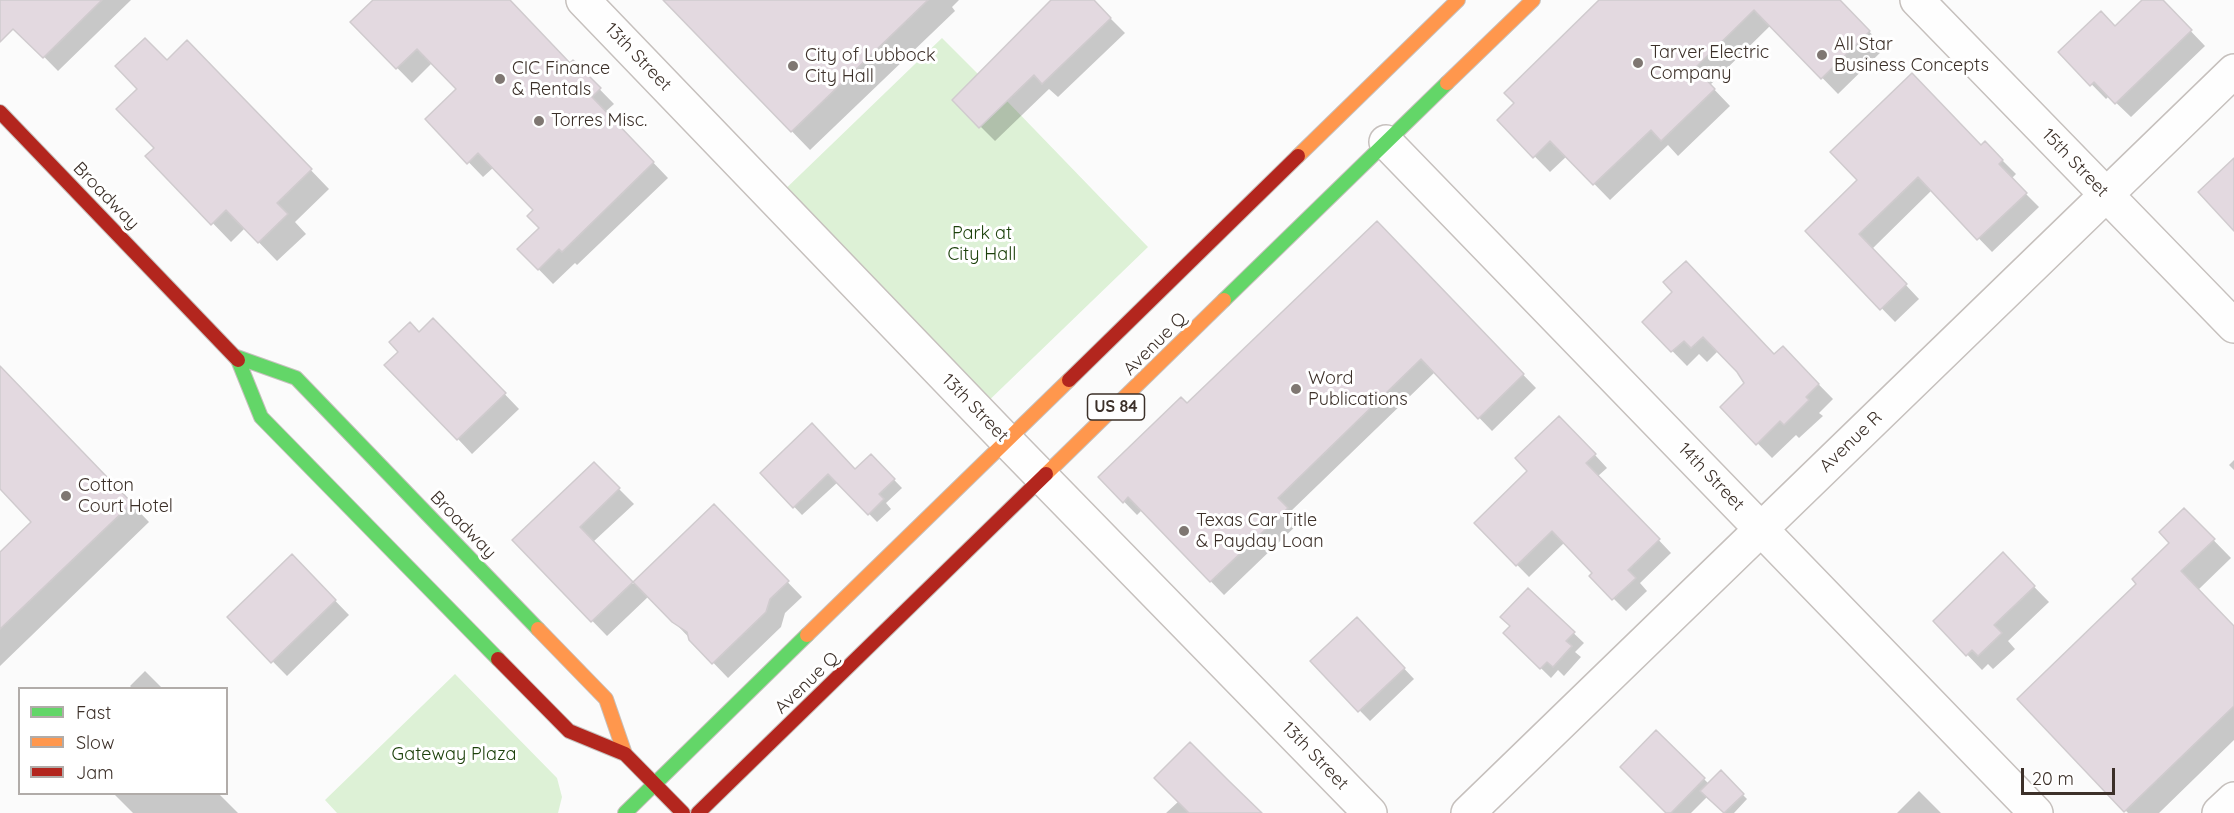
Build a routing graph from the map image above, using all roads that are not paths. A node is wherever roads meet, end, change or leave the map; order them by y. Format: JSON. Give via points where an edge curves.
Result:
{"nodes":[{"id":1,"x":583,"y":0,"type":"edge"},
{"id":2,"x":1458,"y":0,"type":"edge"},
{"id":3,"x":1533,"y":0,"type":"edge"},
{"id":4,"x":1917,"y":0,"type":"edge"},
{"id":5,"x":2234,"y":71,"type":"edge"},
{"id":6,"x":0,"y":112,"type":"edge"},
{"id":7,"x":1386,"y":142,"type":"junction"},
{"id":8,"x":2106,"y":195,"type":"junction"},
{"id":9,"x":2234,"y":326,"type":"edge"},
{"id":10,"x":237,"y":357,"type":"junction"},
{"id":11,"x":1007,"y":441,"type":"junction"},
{"id":12,"x":1045,"y":478,"type":"junction"},
{"id":13,"x":1761,"y":529,"type":"junction"},
{"id":14,"x":625,"y":754,"type":"junction"},
{"id":15,"x":655,"y":784,"type":"junction"},
{"id":16,"x":2234,"y":799,"type":"edge"},
{"id":17,"x":625,"y":813,"type":"edge"},
{"id":18,"x":683,"y":813,"type":"edge"},
{"id":19,"x":698,"y":813,"type":"edge"},
{"id":20,"x":1370,"y":813,"type":"edge"},
{"id":21,"x":1468,"y":813,"type":"edge"},
{"id":22,"x":2036,"y":813,"type":"edge"},
{"id":23,"x":2219,"y":813,"type":"edge"}],
"edges":[{"from":1,"to":11,"type":"street","name":"13th Street"},
{"from":2,"to":11,"type":"main road","name":"Avenue Q","number":"US 84"},
{"from":3,"to":7,"type":"main road","name":"Avenue Q","number":"US 84"},
{"from":4,"to":8,"type":"street","name":"15th Street"},
{"from":5,"to":8,"type":"street","name":"Avenue R"},
{"from":6,"to":10,"type":"main road","name":"Broadway"},
{"from":7,"to":12,"type":"main road","name":"Avenue Q","number":"US 84"},
{"from":7,"to":13,"type":"street","name":"14th Street"},
{"from":8,"to":9,"type":"street","name":"15th Street"},
{"from":8,"to":13,"type":"street","name":"Avenue R"},
{"from":10,"to":14,"type":"main road","name":"Broadway","via":[[261,417],[277,434],[569,731]]},
{"from":10,"to":14,"type":"main road","name":"Broadway","via":[[296,378],[606,699]]},
{"from":11,"to":12,"type":"street","name":"13th Street"},
{"from":11,"to":15,"type":"main road","name":"Avenue Q","number":"US 84"},
{"from":12,"to":19,"type":"main road","name":"Avenue Q","number":"US 84"},
{"from":12,"to":20,"type":"street","name":"13th Street"},
{"from":13,"to":21,"type":"street","name":"Avenue R"},
{"from":13,"to":22,"type":"street","name":"14th Street"},
{"from":14,"to":15,"type":"main road","name":"Broadway"},
{"from":15,"to":17,"type":"main road","name":"Avenue Q","number":"US 84"},
{"from":15,"to":18,"type":"main road","name":"Broadway"},
{"from":16,"to":23,"type":"street"}]}
